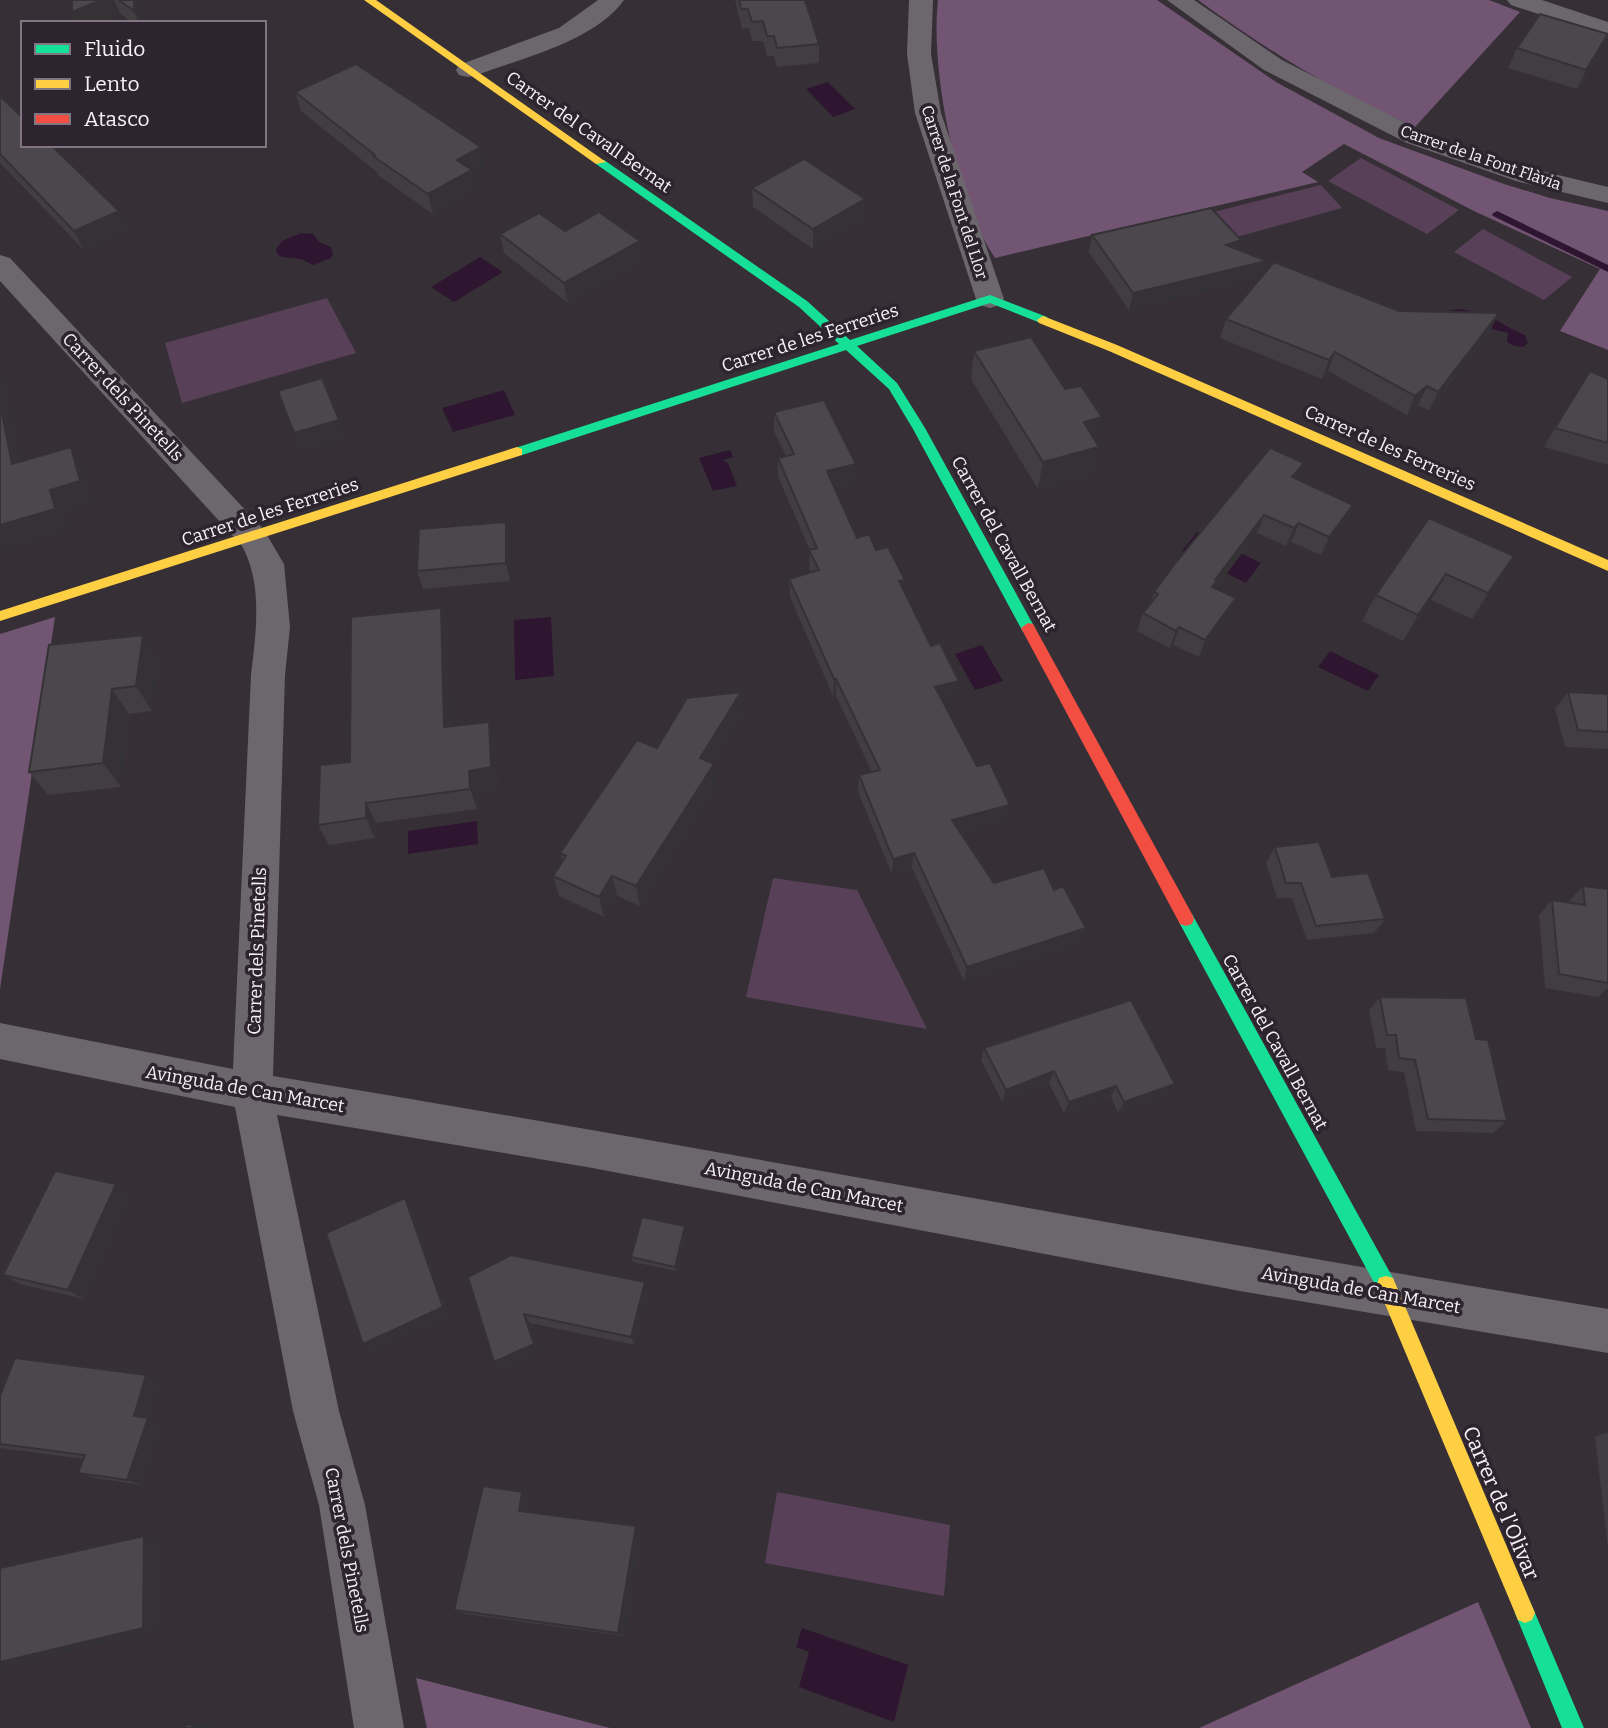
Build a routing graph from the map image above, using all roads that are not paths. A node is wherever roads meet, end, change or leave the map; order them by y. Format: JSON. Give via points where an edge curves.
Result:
{"nodes":[{"id":1,"x":369,"y":0,"type":"edge"},
{"id":2,"x":612,"y":0,"type":"edge"},
{"id":3,"x":921,"y":0,"type":"edge"},
{"id":4,"x":1179,"y":0,"type":"edge"},
{"id":5,"x":1519,"y":0,"type":"edge"},
{"id":6,"x":1608,"y":30,"type":"edge"},
{"id":7,"x":468,"y":70,"type":"junction"},
{"id":8,"x":1608,"y":195,"type":"edge"},
{"id":9,"x":0,"y":264,"type":"edge"},
{"id":10,"x":990,"y":299,"type":"junction"},
{"id":11,"x":851,"y":346,"type":"junction"},
{"id":12,"x":253,"y":538,"type":"junction"},
{"id":13,"x":1608,"y":566,"type":"edge"},
{"id":14,"x":0,"y":616,"type":"edge"},
{"id":15,"x":0,"y":1041,"type":"edge"},
{"id":16,"x":252,"y":1092,"type":"junction"},
{"id":17,"x":1391,"y":1295,"type":"junction"},
{"id":18,"x":1608,"y":1331,"type":"edge"},
{"id":19,"x":379,"y":1728,"type":"edge"},
{"id":20,"x":1573,"y":1728,"type":"edge"}],
"edges":[{"from":1,"to":7,"type":"street","name":"Carrer del Cavall Bernat"},
{"from":2,"to":7,"type":"street","via":[[567,33]]},
{"from":3,"to":10,"type":"street","name":"Carrer de la Font del Llor","via":[[919,54],[928,113]]},
{"from":4,"to":8,"type":"street","name":"Carrer de la Font Flàvia","via":[[1273,65],[1416,138],[1525,175]]},
{"from":5,"to":6,"type":"street"},
{"from":7,"to":11,"type":"street","name":"Carrer del Cavall Bernat","via":[[803,303]]},
{"from":9,"to":12,"type":"street","name":"Carrer dels Pinetells"},
{"from":10,"to":11,"type":"street","name":"Carrer de les Ferreries"},
{"from":10,"to":13,"type":"street","name":"Carrer de les Ferreries","via":[[1113,348]]},
{"from":11,"to":12,"type":"street","name":"Carrer de les Ferreries"},
{"from":11,"to":17,"type":"street","name":"Carrer del Cavall Bernat","via":[[893,386],[919,428]]},
{"from":12,"to":14,"type":"street","name":"Carrer de les Ferreries"},
{"from":12,"to":16,"type":"street","name":"Carrer dels Pinetells","via":[[268,564],[273,627]]},
{"from":15,"to":16,"type":"street","name":"Avinguda de Can Marcet"},
{"from":16,"to":17,"type":"street","name":"Avinguda de Can Marcet","via":[[587,1147]]},
{"from":16,"to":19,"type":"street","name":"Carrer dels Pinetells","via":[[316,1411],[342,1504]]},
{"from":17,"to":18,"type":"street","name":"Avinguda de Can Marcet"},
{"from":17,"to":20,"type":"street","name":"Carrer de l'Olivar"}]}
